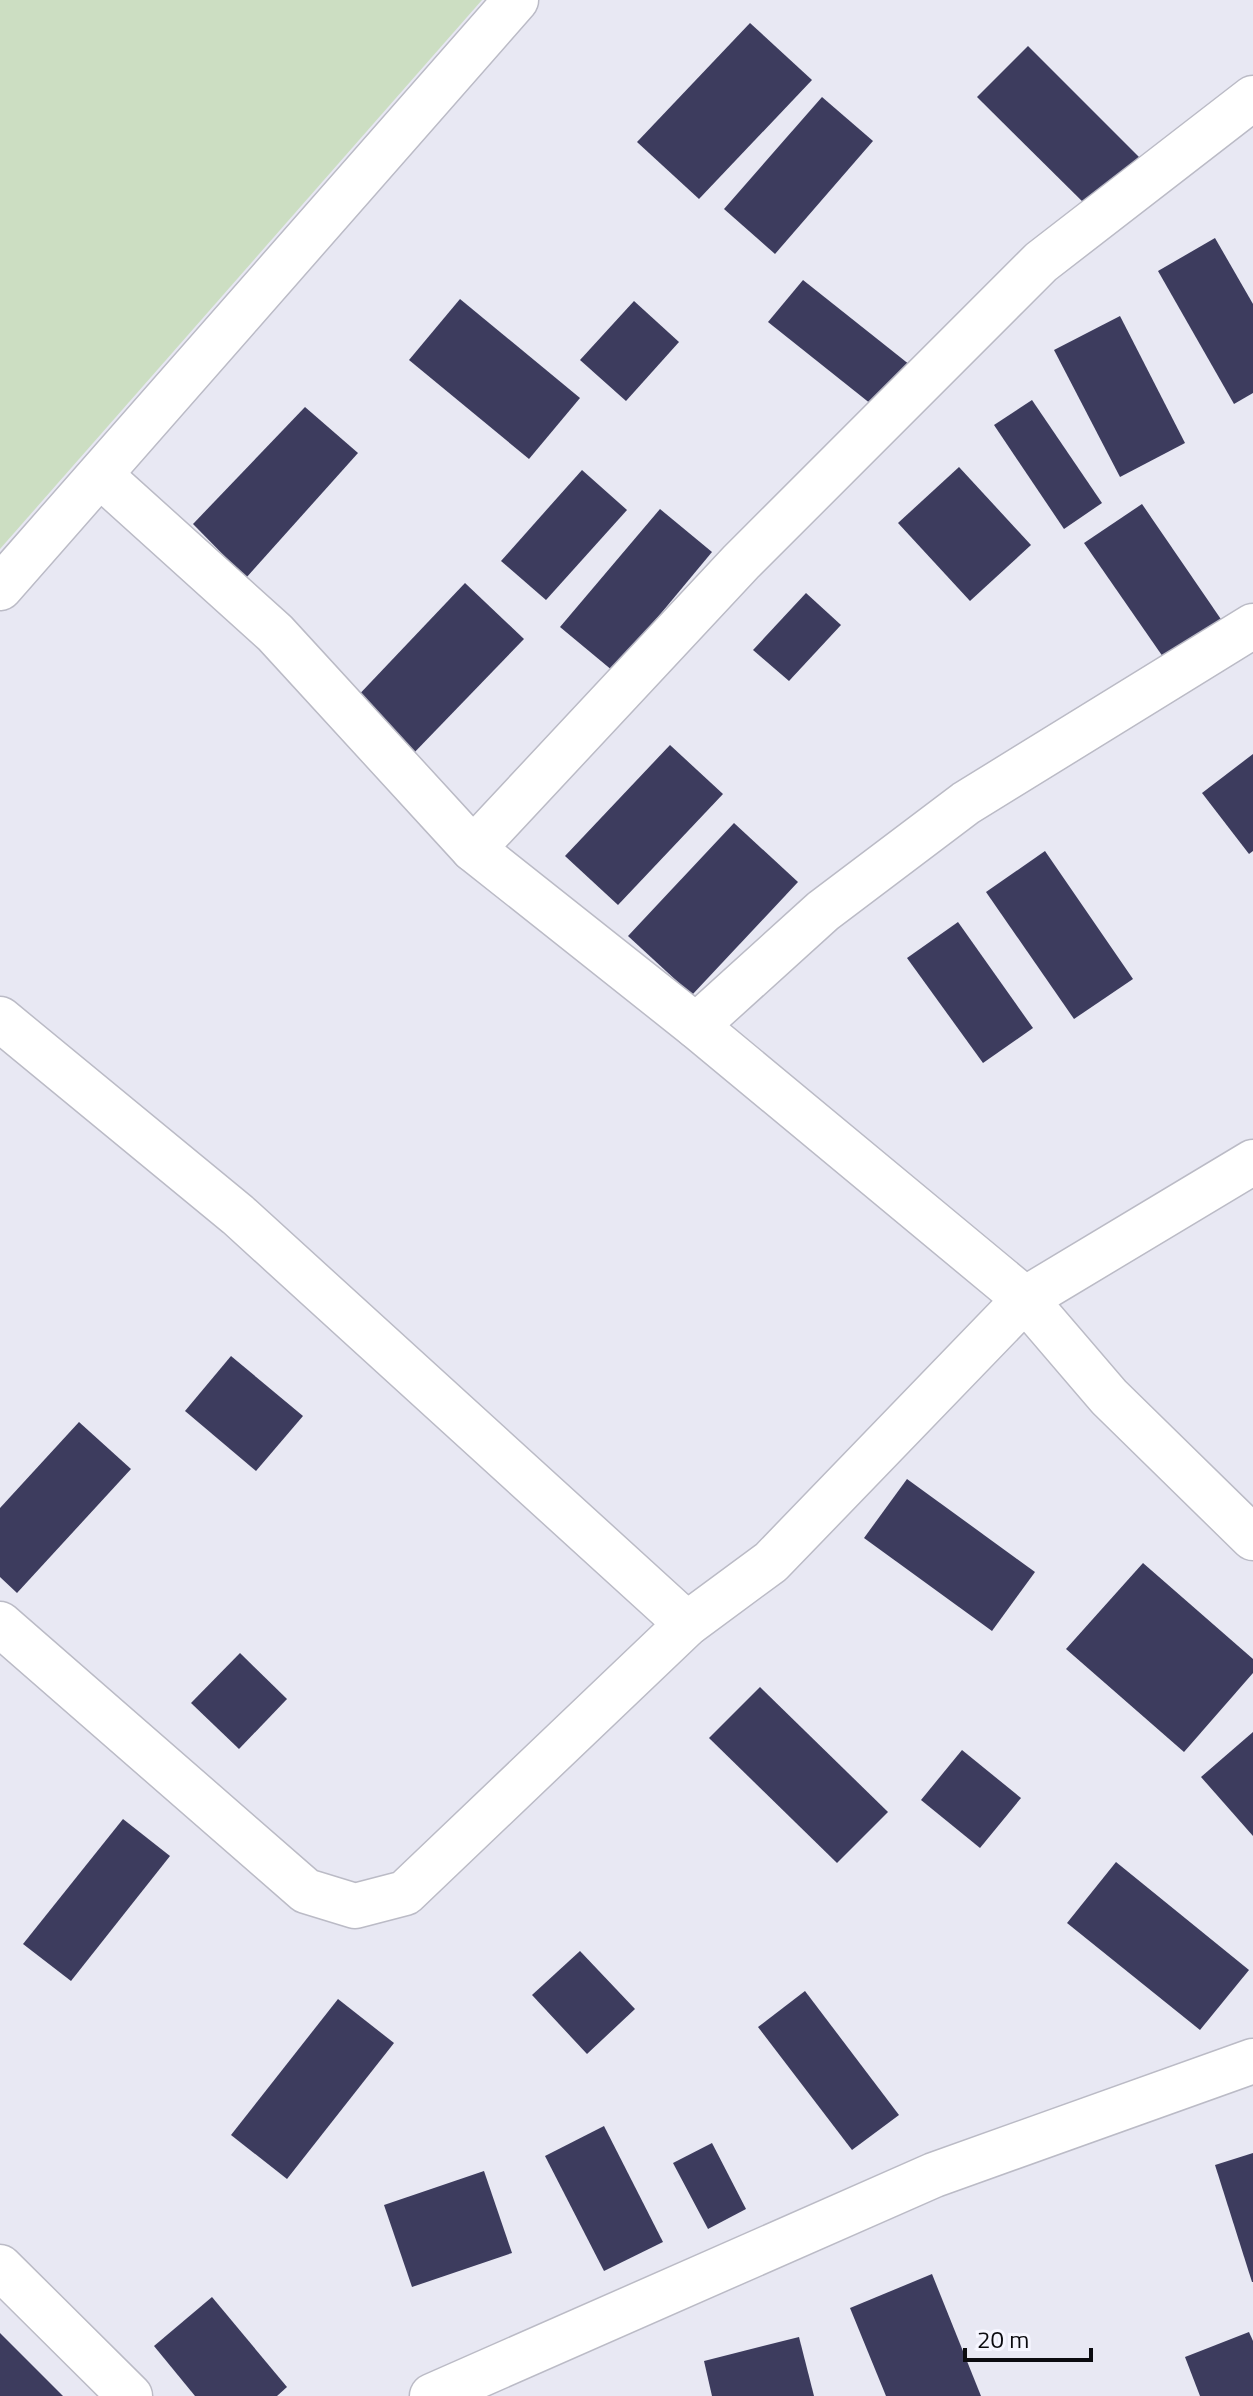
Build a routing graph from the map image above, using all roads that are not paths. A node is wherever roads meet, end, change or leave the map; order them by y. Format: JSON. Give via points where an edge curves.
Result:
{"nodes":[{"id":1,"x":516,"y":0,"type":"edge"},
{"id":2,"x":1253,"y":98,"type":"edge"},
{"id":3,"x":100,"y":475,"type":"junction"},
{"id":4,"x":0,"y":588,"type":"edge"},
{"id":5,"x":1253,"y":626,"type":"edge"},
{"id":6,"x":473,"y":849,"type":"junction"},
{"id":7,"x":0,"y":1019,"type":"edge"},
{"id":8,"x":696,"y":1026,"type":"junction"},
{"id":9,"x":1253,"y":1162,"type":"edge"},
{"id":10,"x":1025,"y":1299,"type":"junction"},
{"id":11,"x":1253,"y":1538,"type":"edge"},
{"id":12,"x":0,"y":1624,"type":"edge"},
{"id":13,"x":687,"y":1624,"type":"junction"},
{"id":14,"x":1253,"y":2061,"type":"edge"},
{"id":15,"x":0,"y":2267,"type":"edge"},
{"id":16,"x":130,"y":2396,"type":"edge"},
{"id":17,"x":432,"y":2396,"type":"edge"}],
"edges":[{"from":1,"to":3,"type":"street"},
{"from":2,"to":6,"type":"street","via":[[1031,273],[741,562]]},
{"from":3,"to":4,"type":"street"},
{"from":3,"to":6,"type":"street","via":[[275,633]]},
{"from":5,"to":8,"type":"street","via":[[966,803],[823,911]]},
{"from":6,"to":8,"type":"street"},
{"from":7,"to":13,"type":"street","via":[[238,1215]]},
{"from":8,"to":10,"type":"street"},
{"from":9,"to":10,"type":"street"},
{"from":10,"to":11,"type":"street","via":[[1109,1397]]},
{"from":10,"to":13,"type":"street","via":[[771,1562]]},
{"from":12,"to":13,"type":"street","via":[[306,1891],[355,1906],[405,1893]]},
{"from":14,"to":17,"type":"street","via":[[934,2175]]},
{"from":15,"to":16,"type":"street"}]}
